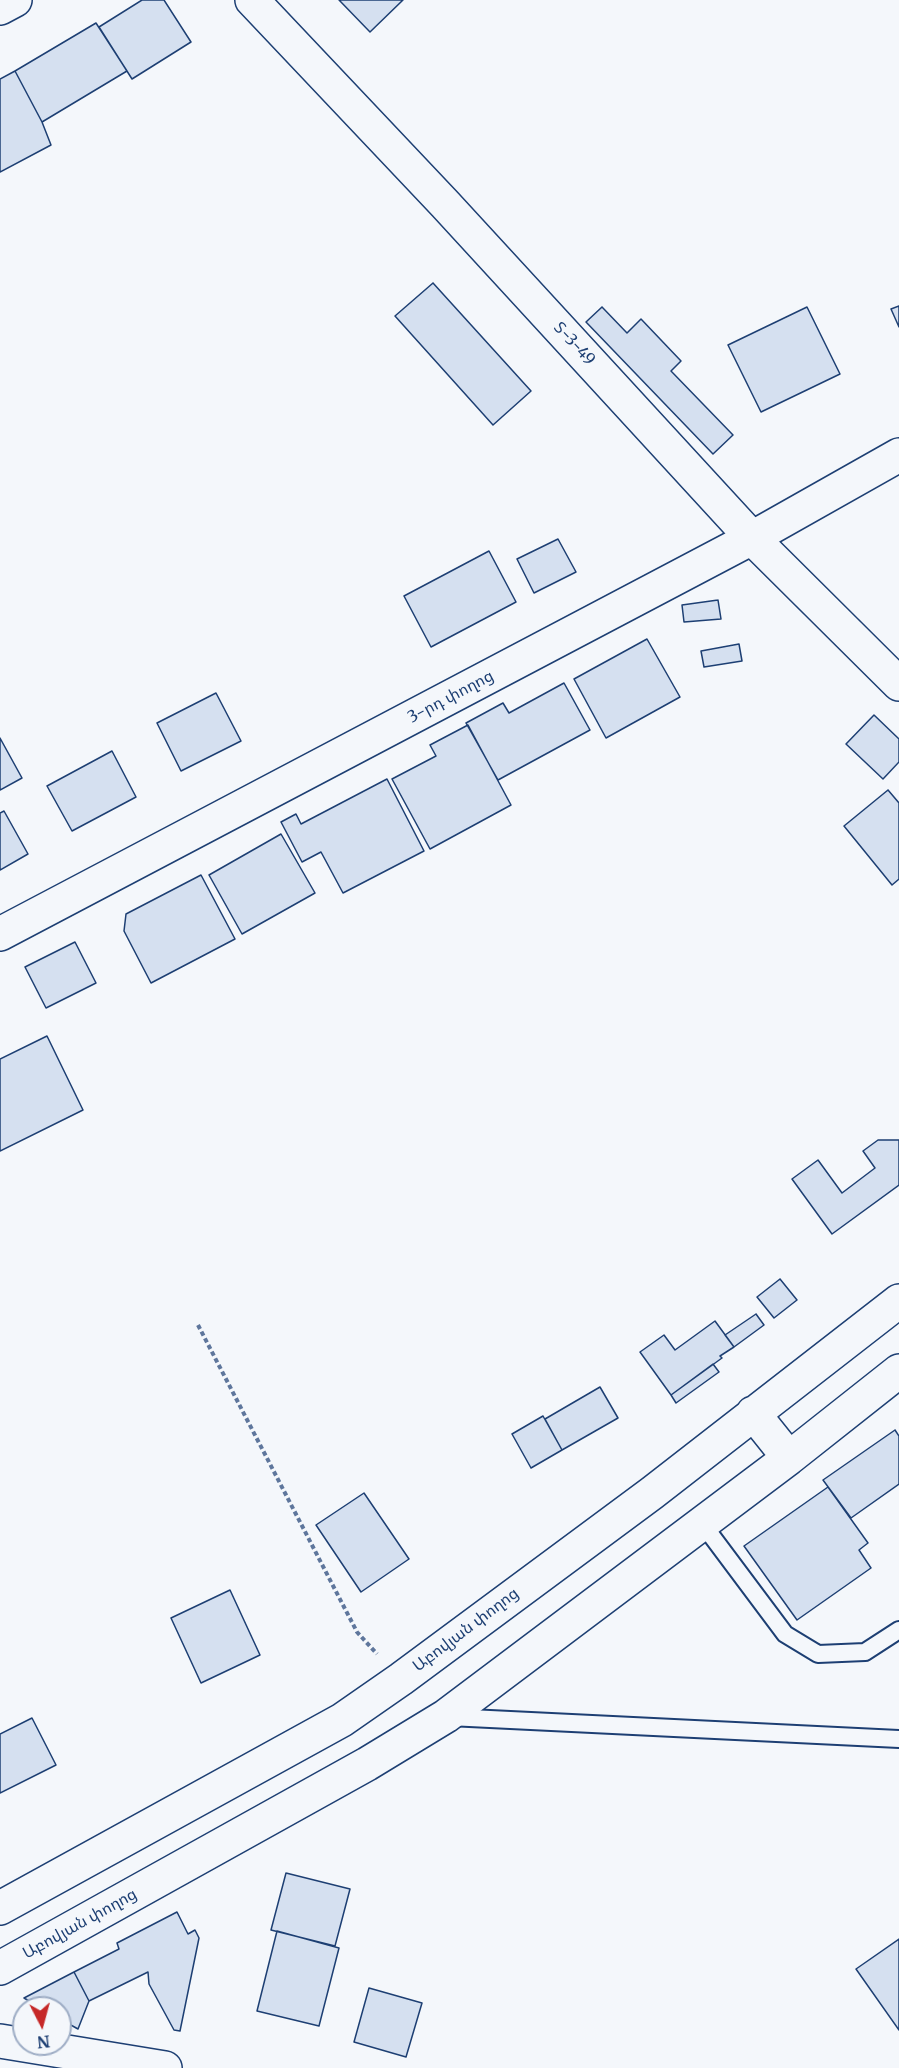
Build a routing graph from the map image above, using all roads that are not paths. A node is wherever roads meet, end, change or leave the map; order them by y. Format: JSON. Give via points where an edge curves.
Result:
{"nodes":[{"id":1,"x":15,"y":0,"type":"edge"},
{"id":2,"x":252,"y":0,"type":"edge"},
{"id":3,"x":0,"y":8,"type":"edge"},
{"id":4,"x":899,"y":455,"type":"edge"},
{"id":5,"x":752,"y":538,"type":"junction"},
{"id":6,"x":899,"y":684,"type":"edge"},
{"id":7,"x":0,"y":934,"type":"edge"},
{"id":8,"x":899,"y":1301,"type":"edge"},
{"id":9,"x":897,"y":1376,"type":"edge"},
{"id":10,"x":753,"y":1413,"type":"junction"},
{"id":11,"x":789,"y":1458,"type":"junction"},
{"id":12,"x":702,"y":1523,"type":"junction"},
{"id":13,"x":899,"y":1630,"type":"edge"},
{"id":14,"x":446,"y":1716,"type":"junction"},
{"id":15,"x":899,"y":1739,"type":"edge"},
{"id":16,"x":0,"y":1908,"type":"edge"},
{"id":17,"x":0,"y":1968,"type":"edge"},
{"id":18,"x":0,"y":2041,"type":"edge"},
{"id":19,"x":165,"y":2068,"type":"edge"}],
"edges":[{"from":1,"to":3,"type":"main road"},
{"from":2,"to":5,"type":"main road","name":"Տ-3-49","number":"Տ-3-49"},
{"from":4,"to":5,"type":"main road","name":"3-րդ փողոց"},
{"from":5,"to":6,"type":"main road","name":"Տ-3-49","number":"Տ-3-49"},
{"from":5,"to":7,"type":"main road","name":"3-րդ փողոց"},
{"from":8,"to":10,"type":"main road","name":"Աբովյան փողոց"},
{"from":9,"to":11,"type":"main road","name":"Աբովյան փողոց"},
{"from":10,"to":11,"type":"main road"},
{"from":10,"to":16,"type":"main road","name":"Աբովյան փողոց","via":[[652,1493],[342,1720]]},
{"from":11,"to":12,"type":"main road","name":"Աբովյան փողոց"},
{"from":12,"to":13,"type":"lane","via":[[785,1634],[818,1654],[865,1652]]},
{"from":12,"to":14,"type":"main road","name":"Աբովյան փողոց"},
{"from":14,"to":15,"type":"lane"},
{"from":14,"to":17,"type":"main road","name":"Աբովյան փողոց"},
{"from":18,"to":19,"type":"main road"}]}
